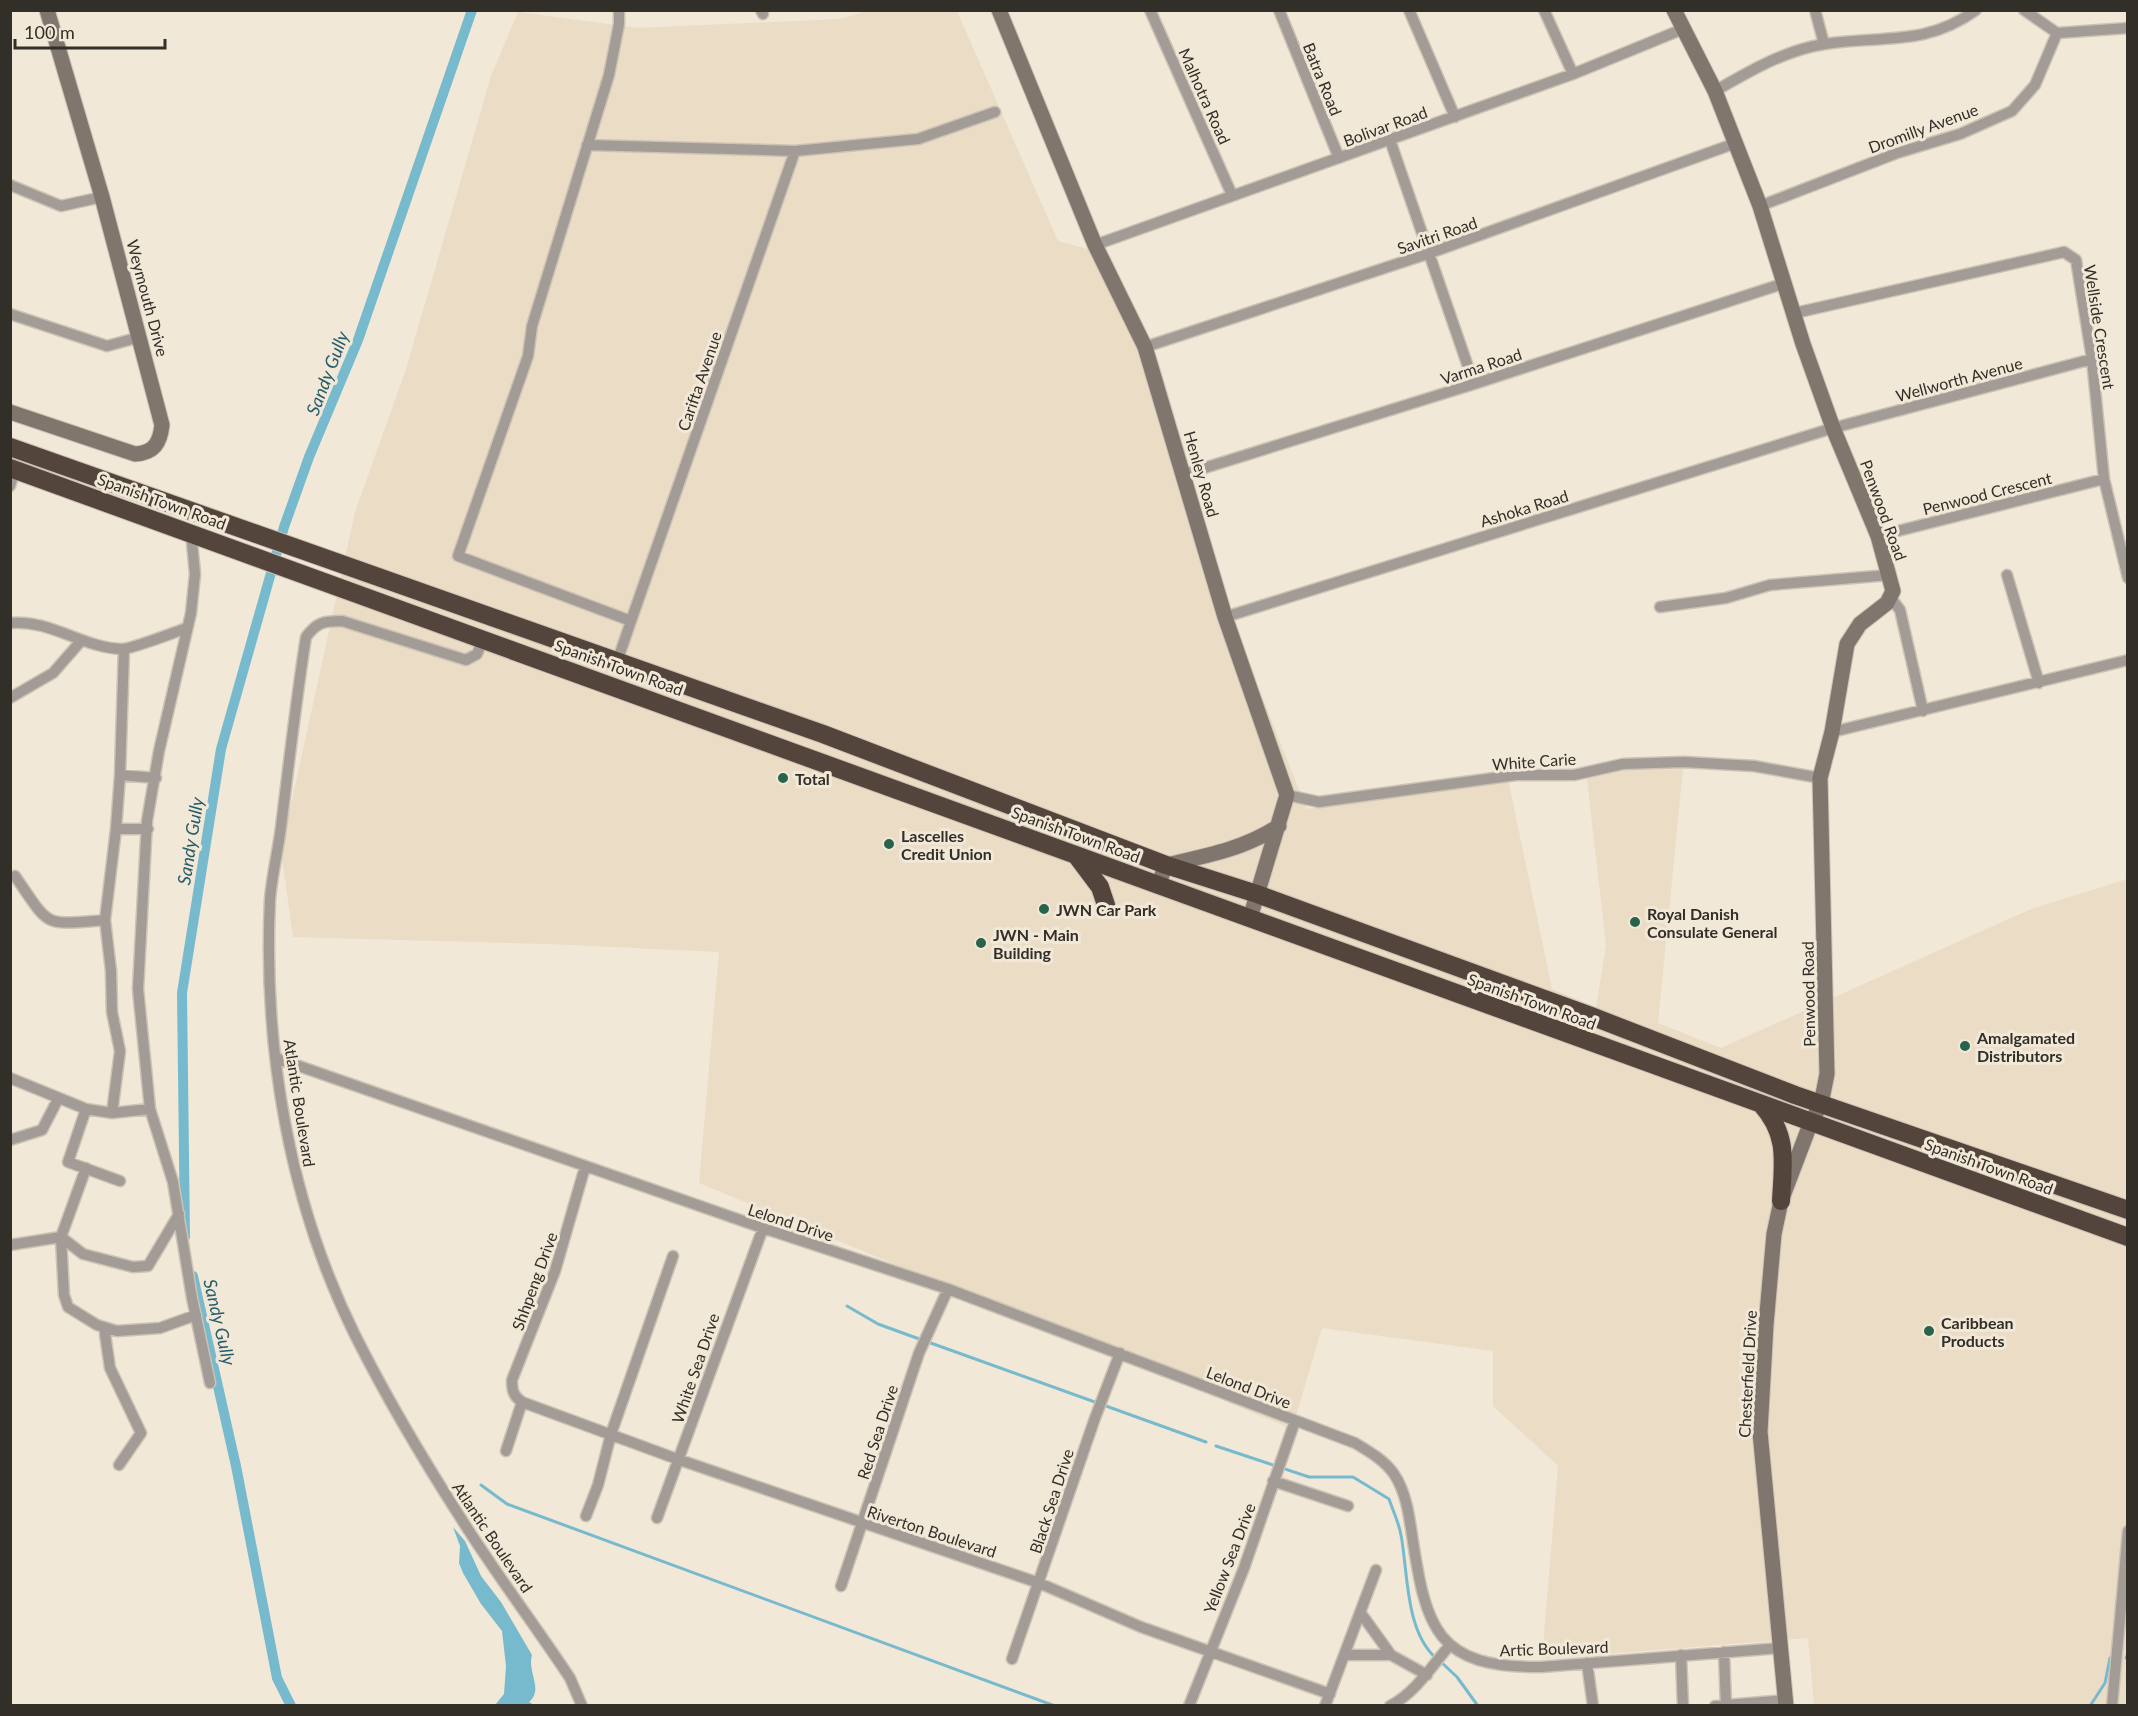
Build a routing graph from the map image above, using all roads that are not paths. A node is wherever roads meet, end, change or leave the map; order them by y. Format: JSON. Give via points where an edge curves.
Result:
{"nodes":[{"id":1,"x":46,"y":10,"type":"edge"},
{"id":2,"x":619,"y":10,"type":"edge"},
{"id":3,"x":999,"y":10,"type":"edge"},
{"id":4,"x":1150,"y":10,"type":"edge"},
{"id":5,"x":1279,"y":10,"type":"edge"},
{"id":6,"x":1409,"y":10,"type":"edge"},
{"id":7,"x":1545,"y":10,"type":"edge"},
{"id":8,"x":1674,"y":10,"type":"edge"},
{"id":9,"x":1815,"y":10,"type":"edge"},
{"id":10,"x":1976,"y":10,"type":"edge"},
{"id":11,"x":2024,"y":10,"type":"edge"},
{"id":12,"x":1962,"y":14,"type":"edge"},
{"id":13,"x":2127,"y":28,"type":"edge"},
{"id":14,"x":1683,"y":29,"type":"junction"},
{"id":15,"x":2057,"y":33,"type":"junction"},
{"id":16,"x":1824,"y":44,"type":"junction"},
{"id":17,"x":1573,"y":74,"type":"junction"},
{"id":18,"x":1715,"y":91,"type":"junction"},
{"id":19,"x":995,"y":112,"type":"dead end"},
{"id":20,"x":1455,"y":117,"type":"junction"},
{"id":21,"x":1390,"y":140,"type":"junction"},
{"id":22,"x":1736,"y":143,"type":"junction"},
{"id":23,"x":587,"y":146,"type":"junction"},
{"id":24,"x":795,"y":151,"type":"junction"},
{"id":25,"x":1339,"y":158,"type":"junction"},
{"id":26,"x":10,"y":185,"type":"edge"},
{"id":27,"x":1232,"y":195,"type":"junction"},
{"id":28,"x":102,"y":197,"type":"junction"},
{"id":29,"x":1760,"y":206,"type":"junction"},
{"id":30,"x":1095,"y":245,"type":"junction"},
{"id":31,"x":1430,"y":253,"type":"junction"},
{"id":32,"x":1785,"y":283,"type":"junction"},
{"id":33,"x":10,"y":314,"type":"edge"},
{"id":34,"x":1795,"y":314,"type":"junction"},
{"id":35,"x":140,"y":337,"type":"junction"},
{"id":36,"x":1145,"y":347,"type":"junction"},
{"id":37,"x":2092,"y":359,"type":"junction"},
{"id":38,"x":1474,"y":384,"type":"junction"},
{"id":39,"x":10,"y":412,"type":"edge"},
{"id":40,"x":1833,"y":428,"type":"junction"},
{"id":41,"x":10,"y":447,"type":"edge"},
{"id":42,"x":12,"y":474,"type":"edge"},
{"id":43,"x":1185,"y":474,"type":"junction"},
{"id":44,"x":2104,"y":479,"type":"junction"},
{"id":45,"x":191,"y":532,"type":"junction"},
{"id":46,"x":1878,"y":536,"type":"junction"},
{"id":47,"x":1889,"y":575,"type":"junction"},
{"id":48,"x":2007,"y":575,"type":"dead end"},
{"id":49,"x":2127,"y":578,"type":"edge"},
{"id":50,"x":1891,"y":598,"type":"junction"},
{"id":51,"x":1660,"y":607,"type":"dead end"},
{"id":52,"x":1225,"y":617,"type":"junction"},
{"id":53,"x":631,"y":621,"type":"junction"},
{"id":54,"x":10,"y":623,"type":"edge"},
{"id":55,"x":188,"y":628,"type":"junction"},
{"id":56,"x":484,"y":638,"type":"junction"},
{"id":57,"x":81,"y":641,"type":"junction"},
{"id":58,"x":124,"y":649,"type":"junction"},
{"id":59,"x":2127,"y":660,"type":"edge"},
{"id":60,"x":616,"y":662,"type":"junction"},
{"id":61,"x":2039,"y":683,"type":"junction"},
{"id":62,"x":10,"y":698,"type":"edge"},
{"id":63,"x":1923,"y":711,"type":"junction"},
{"id":64,"x":1832,"y":732,"type":"junction"},
{"id":65,"x":823,"y":734,"type":"junction"},
{"id":66,"x":815,"y":759,"type":"junction"},
{"id":67,"x":120,"y":775,"type":"junction"},
{"id":68,"x":156,"y":778,"type":"junction"},
{"id":69,"x":1820,"y":778,"type":"junction"},
{"id":70,"x":1287,"y":795,"type":"junction"},
{"id":71,"x":1279,"y":826,"type":"junction"},
{"id":72,"x":116,"y":829,"type":"junction"},
{"id":73,"x":148,"y":829,"type":"junction"},
{"id":74,"x":1075,"y":854,"type":"junction"},
{"id":75,"x":1166,"y":866,"type":"junction"},
{"id":76,"x":15,"y":876,"type":"dead end"},
{"id":77,"x":1158,"y":885,"type":"junction"},
{"id":78,"x":1257,"y":894,"type":"junction"},
{"id":79,"x":1106,"y":905,"type":"dead end"},
{"id":80,"x":1250,"y":918,"type":"junction"},
{"id":81,"x":105,"y":920,"type":"junction"},
{"id":82,"x":1420,"y":955,"type":"junction"},
{"id":83,"x":1562,"y":1033,"type":"junction"},
{"id":84,"x":276,"y":1058,"type":"junction"},
{"id":85,"x":10,"y":1078,"type":"edge"},
{"id":86,"x":58,"y":1099,"type":"junction"},
{"id":87,"x":1760,"y":1102,"type":"junction"},
{"id":88,"x":1821,"y":1104,"type":"junction"},
{"id":89,"x":86,"y":1108,"type":"junction"},
{"id":90,"x":150,"y":1109,"type":"junction"},
{"id":91,"x":112,"y":1113,"type":"junction"},
{"id":92,"x":1811,"y":1122,"type":"junction"},
{"id":93,"x":10,"y":1140,"type":"edge"},
{"id":94,"x":585,"y":1167,"type":"junction"},
{"id":95,"x":86,"y":1168,"type":"junction"},
{"id":96,"x":120,"y":1181,"type":"dead end"},
{"id":97,"x":1781,"y":1201,"type":"junction"},
{"id":98,"x":2127,"y":1210,"type":"edge"},
{"id":99,"x":179,"y":1214,"type":"junction"},
{"id":100,"x":763,"y":1228,"type":"junction"},
{"id":101,"x":61,"y":1237,"type":"junction"},
{"id":102,"x":2127,"y":1237,"type":"edge"},
{"id":103,"x":10,"y":1245,"type":"edge"},
{"id":104,"x":673,"y":1256,"type":"dead end"},
{"id":105,"x":948,"y":1289,"type":"junction"},
{"id":106,"x":196,"y":1315,"type":"junction"},
{"id":107,"x":104,"y":1327,"type":"junction"},
{"id":108,"x":1120,"y":1353,"type":"junction"},
{"id":109,"x":210,"y":1383,"type":"dead end"},
{"id":110,"x":522,"y":1402,"type":"junction"},
{"id":111,"x":1295,"y":1421,"type":"junction"},
{"id":112,"x":611,"y":1434,"type":"junction"},
{"id":113,"x":506,"y":1451,"type":"dead end"},
{"id":114,"x":677,"y":1459,"type":"junction"},
{"id":115,"x":119,"y":1465,"type":"dead end"},
{"id":116,"x":1273,"y":1481,"type":"junction"},
{"id":117,"x":1348,"y":1506,"type":"dead end"},
{"id":118,"x":586,"y":1516,"type":"dead end"},
{"id":119,"x":657,"y":1518,"type":"dead end"},
{"id":120,"x":862,"y":1524,"type":"junction"},
{"id":121,"x":2127,"y":1531,"type":"edge"},
{"id":122,"x":1376,"y":1570,"type":"dead end"},
{"id":123,"x":1039,"y":1583,"type":"junction"},
{"id":124,"x":841,"y":1586,"type":"dead end"},
{"id":125,"x":1360,"y":1612,"type":"junction"},
{"id":126,"x":1447,"y":1648,"type":"junction"},
{"id":127,"x":1781,"y":1648,"type":"junction"},
{"id":128,"x":1210,"y":1652,"type":"junction"},
{"id":129,"x":1724,"y":1652,"type":"junction"},
{"id":130,"x":1344,"y":1655,"type":"junction"},
{"id":131,"x":1391,"y":1655,"type":"junction"},
{"id":132,"x":1681,"y":1656,"type":"junction"},
{"id":133,"x":1012,"y":1659,"type":"dead end"},
{"id":134,"x":1587,"y":1663,"type":"junction"},
{"id":135,"x":1430,"y":1671,"type":"junction"},
{"id":136,"x":1330,"y":1694,"type":"junction"},
{"id":137,"x":1786,"y":1703,"type":"edge"},
{"id":138,"x":1726,"y":1705,"type":"edge"},
{"id":139,"x":582,"y":1706,"type":"edge"},
{"id":140,"x":1189,"y":1706,"type":"edge"},
{"id":141,"x":1325,"y":1706,"type":"edge"},
{"id":142,"x":1390,"y":1706,"type":"edge"},
{"id":143,"x":1593,"y":1706,"type":"edge"},
{"id":144,"x":1683,"y":1706,"type":"edge"},
{"id":145,"x":1715,"y":1706,"type":"edge"},
{"id":146,"x":2112,"y":1706,"type":"edge"}],
"edges":[{"from":1,"to":28,"type":"street","name":"Weymouth Drive"},
{"from":2,"to":23,"type":"street","via":[[620,24],[609,75]]},
{"from":3,"to":30,"type":"street","name":"Henley Road"},
{"from":4,"to":27,"type":"street","name":"Malhotra Road"},
{"from":5,"to":25,"type":"street","name":"Batra Road"},
{"from":6,"to":20,"type":"street"},
{"from":7,"to":17,"type":"street"},
{"from":8,"to":14,"type":"street","name":"Penwood Road"},
{"from":9,"to":16,"type":"street"},
{"from":10,"to":12,"type":"street"},
{"from":11,"to":15,"type":"street"},
{"from":12,"to":16,"type":"street","via":[[1945,29],[1924,36]]},
{"from":13,"to":15,"type":"street"},
{"from":14,"to":17,"type":"street","name":"Bolivar Road"},
{"from":14,"to":18,"type":"street","name":"Penwood Road"},
{"from":15,"to":29,"type":"street","name":"Dromilly Avenue","via":[[2035,85],[2012,111],[1960,134],[1897,153]]},
{"from":16,"to":18,"type":"street","via":[[1761,65]]},
{"from":17,"to":20,"type":"street","name":"Bolivar Road"},
{"from":18,"to":22,"type":"street","name":"Penwood Road"},
{"from":19,"to":24,"type":"street","via":[[918,139]]},
{"from":20,"to":21,"type":"street","name":"Bolivar Road"},
{"from":21,"to":25,"type":"street","name":"Bolivar Road"},
{"from":21,"to":31,"type":"street"},
{"from":22,"to":29,"type":"street","name":"Penwood Road"},
{"from":22,"to":31,"type":"street","name":"Savitri Road"},
{"from":23,"to":24,"type":"street"},
{"from":23,"to":53,"type":"street","via":[[532,326],[528,356],[458,556]]},
{"from":24,"to":53,"type":"street","name":"Carifta Avenue"},
{"from":25,"to":27,"type":"street","name":"Bolivar Road"},
{"from":26,"to":28,"type":"street","via":[[61,206]]},
{"from":27,"to":30,"type":"street","name":"Bolivar Road"},
{"from":28,"to":35,"type":"street","name":"Weymouth Drive"},
{"from":29,"to":32,"type":"street","name":"Penwood Road"},
{"from":30,"to":36,"type":"street","name":"Henley Road"},
{"from":31,"to":36,"type":"street","name":"Savitri Road"},
{"from":31,"to":38,"type":"street"},
{"from":32,"to":34,"type":"street","name":"Penwood Road"},
{"from":32,"to":38,"type":"street","name":"Varma Road"},
{"from":33,"to":35,"type":"street","via":[[107,346]]},
{"from":34,"to":37,"type":"street","name":"Wellside Crescent","via":[[2064,252],[2076,260]]},
{"from":34,"to":40,"type":"street","name":"Penwood Road"},
{"from":35,"to":39,"type":"street","name":"Weymouth Drive","via":[[162,425],[155,448],[135,454]]},
{"from":36,"to":43,"type":"street","name":"Henley Road"},
{"from":37,"to":40,"type":"street","name":"Wellworth Avenue"},
{"from":37,"to":44,"type":"street","name":"Wellside Crescent"},
{"from":38,"to":43,"type":"street","name":"Varma Road"},
{"from":40,"to":46,"type":"street","name":"Penwood Road"},
{"from":40,"to":52,"type":"street","name":"Ashoka Road"},
{"from":41,"to":60,"type":"highway","name":"Spanish Town Road"},
{"from":42,"to":45,"type":"highway","name":"Spanish Town Road"},
{"from":43,"to":52,"type":"street","name":"Henley Road"},
{"from":44,"to":46,"type":"street","name":"Penwood Crescent"},
{"from":44,"to":49,"type":"street","name":"Wellside Crescent"},
{"from":45,"to":55,"type":"street","via":[[195,574]]},
{"from":45,"to":56,"type":"highway","name":"Spanish Town Road"},
{"from":46,"to":47,"type":"street","name":"Penwood Road"},
{"from":47,"to":50,"type":"street","name":"Penwood Road"},
{"from":47,"to":51,"type":"street","via":[[1770,585],[1726,598]]},
{"from":48,"to":61,"type":"street"},
{"from":50,"to":63,"type":"street","via":[[1900,610]]},
{"from":50,"to":64,"type":"street","name":"Penwood Road","via":[[1860,624],[1847,644]]},
{"from":52,"to":70,"type":"street","name":"Henley Road"},
{"from":53,"to":60,"type":"street","name":"Carifta Avenue"},
{"from":54,"to":57,"type":"street","via":[[50,628]]},
{"from":55,"to":58,"type":"street"},
{"from":55,"to":68,"type":"street"},
{"from":56,"to":66,"type":"highway","name":"Spanish Town Road"},
{"from":56,"to":84,"type":"street","name":"Atlantic Boulevard","via":[[477,654],[466,660],[342,621],[324,621],[306,637],[270,896],[269,977]]},
{"from":57,"to":58,"type":"street"},
{"from":57,"to":62,"type":"street","via":[[53,674]]},
{"from":58,"to":67,"type":"street"},
{"from":59,"to":61,"type":"street"},
{"from":60,"to":65,"type":"highway","name":"Spanish Town Road"},
{"from":61,"to":63,"type":"street"},
{"from":63,"to":64,"type":"street"},
{"from":64,"to":69,"type":"street","name":"Penwood Road"},
{"from":65,"to":66,"type":"highway"},
{"from":65,"to":75,"type":"highway","name":"Spanish Town Road"},
{"from":66,"to":74,"type":"highway","name":"Spanish Town Road"},
{"from":67,"to":68,"type":"street"},
{"from":67,"to":72,"type":"street"},
{"from":68,"to":73,"type":"street"},
{"from":69,"to":70,"type":"street","name":"White Carie","via":[[1754,766],[1654,763],[1623,764],[1574,775],[1516,775],[1318,802]]},
{"from":69,"to":88,"type":"street","name":"Penwood Road","via":[[1827,1074]]},
{"from":70,"to":71,"type":"street"},
{"from":71,"to":75,"type":"street","via":[[1234,849]]},
{"from":71,"to":78,"type":"street"},
{"from":72,"to":73,"type":"street"},
{"from":72,"to":81,"type":"street"},
{"from":73,"to":90,"type":"street","via":[[138,989]]},
{"from":74,"to":77,"type":"highway","name":"Spanish Town Road"},
{"from":74,"to":79,"type":"highway","via":[[1100,887]]},
{"from":75,"to":77,"type":"street"},
{"from":75,"to":78,"type":"highway","name":"Spanish Town Road"},
{"from":76,"to":81,"type":"street","via":[[46,920],[58,924]]},
{"from":77,"to":80,"type":"highway","name":"Spanish Town Road"},
{"from":78,"to":80,"type":"street"},
{"from":78,"to":82,"type":"highway","name":"Spanish Town Road"},
{"from":80,"to":83,"type":"highway","name":"Spanish Town Road"},
{"from":81,"to":91,"type":"street","via":[[112,1012],[120,1051]]},
{"from":82,"to":83,"type":"highway","via":[[1422,965],[1557,1026]]},
{"from":82,"to":88,"type":"highway","name":"Spanish Town Road"},
{"from":83,"to":87,"type":"highway","name":"Spanish Town Road"},
{"from":84,"to":94,"type":"street","name":"Lelond Drive"},
{"from":84,"to":139,"type":"street","name":"Atlantic Boulevard","via":[[287,1139],[298,1182],[326,1270],[354,1334],[456,1512],[570,1678]]},
{"from":85,"to":86,"type":"street"},
{"from":86,"to":89,"type":"street"},
{"from":86,"to":93,"type":"street","via":[[42,1130]]},
{"from":87,"to":92,"type":"highway","name":"Spanish Town Road"},
{"from":87,"to":97,"type":"highway","via":[[1781,1136]]},
{"from":88,"to":92,"type":"street","name":"Penwood Road"},
{"from":88,"to":98,"type":"highway","name":"Spanish Town Road"},
{"from":89,"to":91,"type":"street"},
{"from":89,"to":95,"type":"street","via":[[68,1162]]},
{"from":90,"to":91,"type":"street"},
{"from":90,"to":99,"type":"street"},
{"from":92,"to":97,"type":"street","name":"Chesterfield Drive"},
{"from":92,"to":102,"type":"highway","name":"Spanish Town Road"},
{"from":94,"to":100,"type":"street","name":"Lelond Drive"},
{"from":94,"to":110,"type":"street","name":"Shhpeng Drive","via":[[555,1271],[513,1380],[512,1389]]},
{"from":95,"to":96,"type":"street"},
{"from":95,"to":101,"type":"street"},
{"from":97,"to":127,"type":"street","name":"Chesterfield Drive","via":[[1774,1234],[1760,1432]]},
{"from":99,"to":101,"type":"street","via":[[148,1266],[84,1254]]},
{"from":99,"to":106,"type":"street"},
{"from":100,"to":105,"type":"street","name":"Lelond Drive"},
{"from":100,"to":114,"type":"street","name":"White Sea Drive"},
{"from":101,"to":103,"type":"street"},
{"from":101,"to":107,"type":"street","via":[[63,1295],[68,1307]]},
{"from":104,"to":112,"type":"street"},
{"from":105,"to":108,"type":"street","name":"Lelond Drive"},
{"from":105,"to":120,"type":"street","name":"Red Sea Drive","via":[[919,1353]]},
{"from":106,"to":107,"type":"street","via":[[160,1328],[117,1331]]},
{"from":106,"to":109,"type":"street"},
{"from":107,"to":115,"type":"street","via":[[110,1368],[141,1433]]},
{"from":108,"to":111,"type":"street","name":"Lelond Drive"},
{"from":108,"to":123,"type":"street","name":"Black Sea Drive"},
{"from":110,"to":112,"type":"street","name":"Riverton Boulevard"},
{"from":110,"to":113,"type":"street"},
{"from":111,"to":116,"type":"street","name":"Yellow Sea Drive"},
{"from":111,"to":126,"type":"street","name":"Artic Boulevard","via":[[1355,1443],[1395,1475],[1410,1518],[1426,1610]]},
{"from":112,"to":114,"type":"street","name":"Riverton Boulevard"},
{"from":112,"to":118,"type":"street"},
{"from":114,"to":119,"type":"street","name":"White Sea Drive"},
{"from":114,"to":120,"type":"street","name":"Riverton Boulevard"},
{"from":116,"to":117,"type":"street"},
{"from":116,"to":128,"type":"street","name":"Yellow Sea Drive"},
{"from":120,"to":123,"type":"street","name":"Riverton Boulevard"},
{"from":120,"to":124,"type":"street","name":"Red Sea Drive"},
{"from":121,"to":146,"type":"street"},
{"from":122,"to":125,"type":"street"},
{"from":123,"to":128,"type":"street","name":"Riverton Boulevard","via":[[1141,1628]]},
{"from":123,"to":133,"type":"street","name":"Black Sea Drive"},
{"from":125,"to":130,"type":"street"},
{"from":125,"to":131,"type":"street"},
{"from":126,"to":134,"type":"street","name":"Artic Boulevard","via":[[1472,1659],[1508,1667]]},
{"from":126,"to":135,"type":"street"},
{"from":127,"to":129,"type":"street","name":"Artic Boulevard"},
{"from":127,"to":137,"type":"street","name":"Chesterfield Drive"},
{"from":128,"to":136,"type":"street","name":"Riverton Boulevard"},
{"from":128,"to":140,"type":"street","name":"Yellow Sea Drive"},
{"from":129,"to":132,"type":"street","name":"Artic Boulevard"},
{"from":129,"to":138,"type":"street"},
{"from":130,"to":131,"type":"street"},
{"from":130,"to":136,"type":"street"},
{"from":131,"to":135,"type":"street"},
{"from":132,"to":134,"type":"street","name":"Artic Boulevard"},
{"from":132,"to":144,"type":"street"},
{"from":134,"to":143,"type":"street"},
{"from":135,"to":142,"type":"street"},
{"from":136,"to":141,"type":"street"},
{"from":137,"to":138,"type":"street"},
{"from":138,"to":145,"type":"street"}]}
